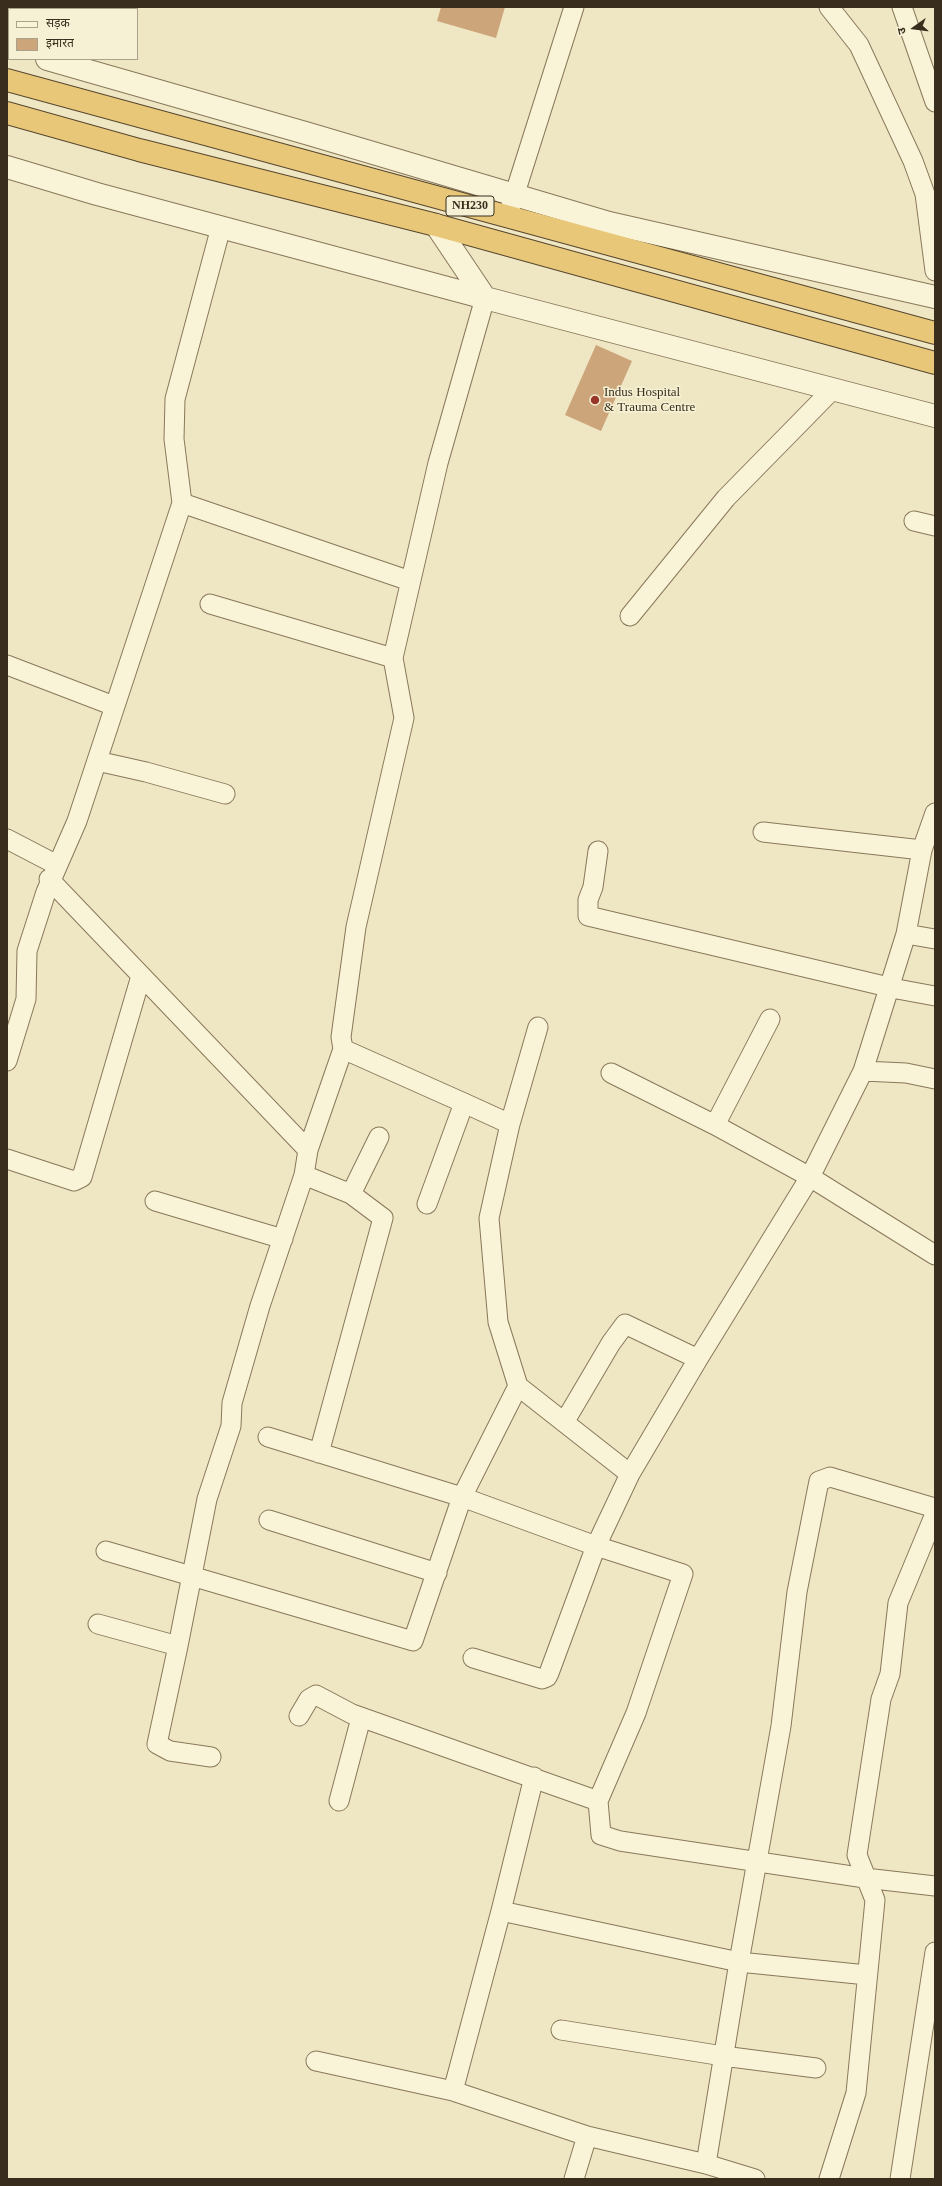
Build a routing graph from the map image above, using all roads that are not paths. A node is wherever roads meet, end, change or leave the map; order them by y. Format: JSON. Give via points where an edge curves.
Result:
{"nodes":[{"id":1,"x":574,"y":7,"type":"edge"},
{"id":2,"x":829,"y":7,"type":"edge"},
{"id":3,"x":902,"y":7,"type":"edge"},
{"id":4,"x":54,"y":60,"type":"edge"},
{"id":5,"x":76,"y":63,"type":"edge"},
{"id":6,"x":7,"y":80,"type":"edge"},
{"id":7,"x":934,"y":94,"type":"edge"},
{"id":8,"x":7,"y":113,"type":"edge"},
{"id":9,"x":7,"y":167,"type":"edge"},
{"id":10,"x":514,"y":194,"type":"junction"},
{"id":11,"x":508,"y":216,"type":"junction"},
{"id":12,"x":436,"y":225,"type":"junction"},
{"id":13,"x":221,"y":227,"type":"junction"},
{"id":14,"x":935,"y":271,"type":"edge"},
{"id":15,"x":935,"y":297,"type":"edge"},
{"id":16,"x":485,"y":298,"type":"junction"},
{"id":17,"x":934,"y":331,"type":"edge"},
{"id":18,"x":929,"y":361,"type":"edge"},
{"id":19,"x":832,"y":390,"type":"junction"},
{"id":20,"x":935,"y":416,"type":"edge"},
{"id":21,"x":182,"y":503,"type":"junction"},
{"id":22,"x":914,"y":521,"type":"dead end"},
{"id":23,"x":935,"y":526,"type":"edge"},
{"id":24,"x":410,"y":581,"type":"junction"},
{"id":25,"x":210,"y":604,"type":"dead end"},
{"id":26,"x":630,"y":616,"type":"dead end"},
{"id":27,"x":393,"y":658,"type":"junction"},
{"id":28,"x":7,"y":665,"type":"edge"},
{"id":29,"x":114,"y":706,"type":"junction"},
{"id":30,"x":97,"y":761,"type":"junction"},
{"id":31,"x":225,"y":794,"type":"dead end"},
{"id":32,"x":935,"y":813,"type":"edge"},
{"id":33,"x":763,"y":832,"type":"dead end"},
{"id":34,"x":7,"y":839,"type":"edge"},
{"id":35,"x":922,"y":850,"type":"junction"},
{"id":36,"x":598,"y":851,"type":"dead end"},
{"id":37,"x":52,"y":875,"type":"junction"},
{"id":38,"x":906,"y":934,"type":"junction"},
{"id":39,"x":935,"y":939,"type":"edge"},
{"id":40,"x":141,"y":976,"type":"junction"},
{"id":41,"x":890,"y":986,"type":"junction"},
{"id":42,"x":935,"y":996,"type":"edge"},
{"id":43,"x":770,"y":1019,"type":"dead end"},
{"id":44,"x":538,"y":1027,"type":"dead end"},
{"id":45,"x":343,"y":1049,"type":"junction"},
{"id":46,"x":7,"y":1061,"type":"edge"},
{"id":47,"x":863,"y":1071,"type":"junction"},
{"id":48,"x":611,"y":1073,"type":"dead end"},
{"id":49,"x":935,"y":1079,"type":"edge"},
{"id":50,"x":464,"y":1103,"type":"junction"},
{"id":51,"x":510,"y":1124,"type":"junction"},
{"id":52,"x":715,"y":1125,"type":"junction"},
{"id":53,"x":379,"y":1137,"type":"dead end"},
{"id":54,"x":308,"y":1150,"type":"junction"},
{"id":55,"x":7,"y":1159,"type":"edge"},
{"id":56,"x":304,"y":1175,"type":"junction"},
{"id":57,"x":810,"y":1177,"type":"junction"},
{"id":58,"x":351,"y":1194,"type":"junction"},
{"id":59,"x":155,"y":1201,"type":"dead end"},
{"id":60,"x":426,"y":1204,"type":"dead end"},
{"id":61,"x":283,"y":1239,"type":"junction"},
{"id":62,"x":935,"y":1255,"type":"edge"},
{"id":63,"x":698,"y":1359,"type":"junction"},
{"id":64,"x":518,"y":1386,"type":"junction"},
{"id":65,"x":565,"y":1421,"type":"junction"},
{"id":66,"x":268,"y":1436,"type":"dead end"},
{"id":67,"x":319,"y":1453,"type":"junction"},
{"id":68,"x":630,"y":1474,"type":"junction"},
{"id":69,"x":462,"y":1497,"type":"junction"},
{"id":70,"x":935,"y":1508,"type":"edge"},
{"id":71,"x":935,"y":1514,"type":"edge"},
{"id":72,"x":269,"y":1520,"type":"dead end"},
{"id":73,"x":596,"y":1546,"type":"junction"},
{"id":74,"x":106,"y":1551,"type":"dead end"},
{"id":75,"x":437,"y":1573,"type":"junction"},
{"id":76,"x":192,"y":1576,"type":"junction"},
{"id":77,"x":98,"y":1624,"type":"dead end"},
{"id":78,"x":178,"y":1646,"type":"junction"},
{"id":79,"x":473,"y":1658,"type":"dead end"},
{"id":80,"x":299,"y":1716,"type":"dead end"},
{"id":81,"x":361,"y":1718,"type":"junction"},
{"id":82,"x":211,"y":1757,"type":"dead end"},
{"id":83,"x":534,"y":1777,"type":"junction"},
{"id":84,"x":339,"y":1801,"type":"dead end"},
{"id":85,"x":598,"y":1801,"type":"junction"},
{"id":86,"x":757,"y":1861,"type":"junction"},
{"id":87,"x":865,"y":1878,"type":"junction"},
{"id":88,"x":935,"y":1886,"type":"edge"},
{"id":89,"x":502,"y":1911,"type":"junction"},
{"id":90,"x":935,"y":1952,"type":"edge"},
{"id":91,"x":739,"y":1962,"type":"junction"},
{"id":92,"x":867,"y":1975,"type":"junction"},
{"id":93,"x":561,"y":2030,"type":"dead end"},
{"id":94,"x":723,"y":2056,"type":"junction"},
{"id":95,"x":316,"y":2061,"type":"dead end"},
{"id":96,"x":816,"y":2068,"type":"dead end"},
{"id":97,"x":454,"y":2091,"type":"junction"},
{"id":98,"x":587,"y":2136,"type":"junction"},
{"id":99,"x":706,"y":2164,"type":"junction"},
{"id":100,"x":574,"y":2179,"type":"edge"},
{"id":101,"x":752,"y":2179,"type":"edge"},
{"id":102,"x":829,"y":2179,"type":"edge"},
{"id":103,"x":900,"y":2179,"type":"edge"}],
"edges":[{"from":1,"to":10,"type":"street"},
{"from":2,"to":14,"type":"street","via":[[858,45],[913,162],[925,194]]},
{"from":3,"to":7,"type":"street"},
{"from":4,"to":5,"type":"street"},
{"from":5,"to":10,"type":"street"},
{"from":6,"to":11,"type":"highway","number":"NH230"},
{"from":8,"to":12,"type":"highway","number":"NH230","via":[[147,152]]},
{"from":9,"to":13,"type":"street"},
{"from":10,"to":11,"type":"street"},
{"from":10,"to":15,"type":"street","via":[[610,223]]},
{"from":11,"to":17,"type":"highway","number":"NH230"},
{"from":12,"to":16,"type":"street"},
{"from":12,"to":18,"type":"highway","number":"NH230"},
{"from":13,"to":16,"type":"street"},
{"from":13,"to":21,"type":"street","via":[[176,399],[174,439]]},
{"from":16,"to":19,"type":"street"},
{"from":16,"to":24,"type":"street","via":[[438,463]]},
{"from":17,"to":18,"type":"highway"},
{"from":19,"to":20,"type":"street"},
{"from":19,"to":26,"type":"street","via":[[726,498]]},
{"from":21,"to":24,"type":"street"},
{"from":21,"to":29,"type":"street"},
{"from":22,"to":23,"type":"street"},
{"from":24,"to":27,"type":"street"},
{"from":25,"to":27,"type":"street"},
{"from":27,"to":45,"type":"street","via":[[404,718],[356,927],[341,1037]]},
{"from":28,"to":29,"type":"street"},
{"from":29,"to":30,"type":"street"},
{"from":30,"to":31,"type":"street"},
{"from":30,"to":37,"type":"street","via":[[77,821]]},
{"from":32,"to":35,"type":"street"},
{"from":33,"to":35,"type":"street"},
{"from":34,"to":37,"type":"street"},
{"from":35,"to":38,"type":"street"},
{"from":36,"to":41,"type":"street","via":[[593,887],[588,900],[588,916]]},
{"from":37,"to":40,"type":"street"},
{"from":37,"to":46,"type":"street","via":[[27,951],[26,999]]},
{"from":38,"to":39,"type":"street"},
{"from":38,"to":41,"type":"street"},
{"from":40,"to":54,"type":"street"},
{"from":40,"to":55,"type":"street","via":[[82,1177],[74,1181]]},
{"from":41,"to":42,"type":"street"},
{"from":41,"to":47,"type":"street"},
{"from":43,"to":52,"type":"street"},
{"from":44,"to":51,"type":"street"},
{"from":45,"to":50,"type":"street"},
{"from":45,"to":54,"type":"street"},
{"from":47,"to":49,"type":"street","via":[[906,1073]]},
{"from":47,"to":57,"type":"street"},
{"from":48,"to":52,"type":"street"},
{"from":50,"to":51,"type":"street"},
{"from":50,"to":60,"type":"street"},
{"from":51,"to":64,"type":"street","via":[[489,1218],[498,1322]]},
{"from":52,"to":57,"type":"street"},
{"from":53,"to":58,"type":"street"},
{"from":54,"to":56,"type":"street"},
{"from":56,"to":58,"type":"street"},
{"from":56,"to":61,"type":"street"},
{"from":57,"to":62,"type":"street"},
{"from":57,"to":63,"type":"street"},
{"from":58,"to":67,"type":"street","via":[[383,1218]]},
{"from":59,"to":61,"type":"street"},
{"from":61,"to":76,"type":"street","via":[[260,1306],[232,1403],[231,1426],[207,1499]]},
{"from":63,"to":65,"type":"street","via":[[625,1324]]},
{"from":63,"to":68,"type":"street"},
{"from":64,"to":65,"type":"street"},
{"from":64,"to":69,"type":"street"},
{"from":65,"to":68,"type":"street"},
{"from":66,"to":67,"type":"street"},
{"from":67,"to":69,"type":"street"},
{"from":68,"to":73,"type":"street"},
{"from":69,"to":73,"type":"street"},
{"from":69,"to":75,"type":"street"},
{"from":70,"to":86,"type":"street","via":[[830,1477],[819,1481],[797,1592],[781,1726]]},
{"from":71,"to":87,"type":"street","via":[[898,1603],[890,1674],[881,1699],[857,1855]]},
{"from":72,"to":75,"type":"street"},
{"from":73,"to":79,"type":"street","via":[[566,1633],[547,1677],[542,1679]]},
{"from":73,"to":85,"type":"street","via":[[683,1574],[636,1713]]},
{"from":74,"to":76,"type":"street"},
{"from":75,"to":76,"type":"street","via":[[413,1641]]},
{"from":76,"to":78,"type":"street"},
{"from":77,"to":78,"type":"street"},
{"from":78,"to":82,"type":"street","via":[[157,1744],[170,1751]]},
{"from":80,"to":81,"type":"street","via":[[309,1699],[316,1695]]},
{"from":81,"to":83,"type":"street"},
{"from":81,"to":84,"type":"street"},
{"from":83,"to":85,"type":"street"},
{"from":83,"to":89,"type":"street"},
{"from":85,"to":86,"type":"street","via":[[600,1835],[620,1841]]},
{"from":86,"to":87,"type":"street"},
{"from":86,"to":91,"type":"street"},
{"from":87,"to":88,"type":"street"},
{"from":87,"to":92,"type":"street","via":[[875,1900]]},
{"from":89,"to":91,"type":"street"},
{"from":89,"to":97,"type":"street"},
{"from":90,"to":103,"type":"street"},
{"from":91,"to":92,"type":"street"},
{"from":91,"to":94,"type":"street"},
{"from":92,"to":102,"type":"street","via":[[856,2093]]},
{"from":93,"to":94,"type":"street"},
{"from":94,"to":96,"type":"street"},
{"from":94,"to":99,"type":"street"},
{"from":95,"to":97,"type":"street"},
{"from":97,"to":98,"type":"street"},
{"from":98,"to":99,"type":"street"},
{"from":98,"to":100,"type":"street"},
{"from":99,"to":101,"type":"street"}]}
